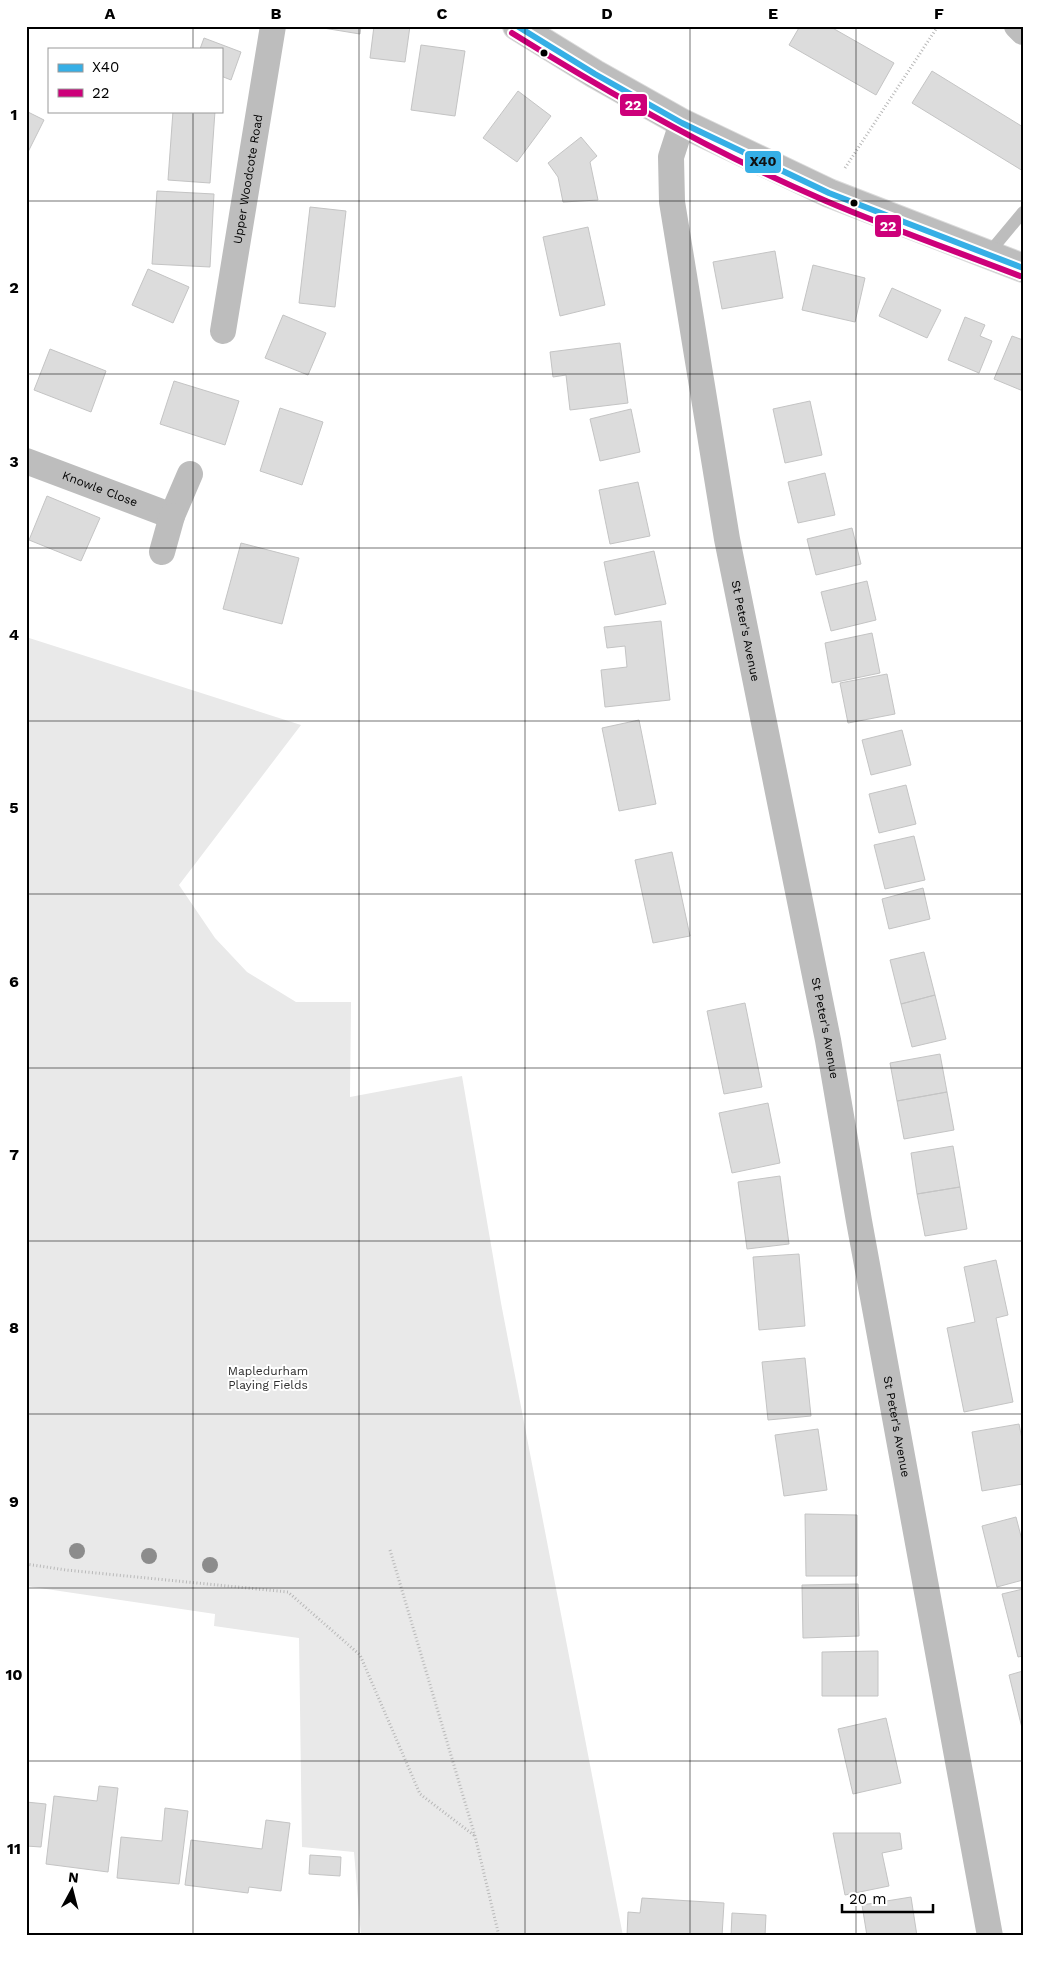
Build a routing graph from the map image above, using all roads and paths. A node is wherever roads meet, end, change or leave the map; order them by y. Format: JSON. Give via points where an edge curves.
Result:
{"nodes":[{"id":1,"x":273,"y":26,"type":"edge"},
{"id":2,"x":517,"y":26,"type":"edge"},
{"id":3,"x":938,"y":26,"type":"edge"},
{"id":4,"x":1017,"y":26,"type":"edge"},
{"id":5,"x":1023,"y":32,"type":"edge"},
{"id":6,"x":682,"y":123,"type":"junction"},
{"id":7,"x":829,"y":193,"type":"junction"},
{"id":8,"x":1023,"y":212,"type":"edge"},
{"id":9,"x":988,"y":254,"type":"junction"},
{"id":10,"x":1023,"y":268,"type":"edge"},
{"id":11,"x":223,"y":331,"type":"dead end"},
{"id":12,"x":26,"y":462,"type":"edge"},
{"id":13,"x":190,"y":474,"type":"dead end"},
{"id":14,"x":172,"y":516,"type":"junction"},
{"id":15,"x":162,"y":552,"type":"dead end"},
{"id":16,"x":390,"y":1550,"type":"dead end"},
{"id":17,"x":26,"y":1564,"type":"edge"},
{"id":18,"x":475,"y":1836,"type":"junction"},
{"id":19,"x":499,"y":1936,"type":"edge"},
{"id":20,"x":990,"y":1936,"type":"edge"}],
"edges":[{"from":1,"to":11,"type":"street","name":"Upper Woodcote Road"},
{"from":2,"to":6,"type":"main road"},
{"from":3,"to":7,"type":"path"},
{"from":4,"to":5,"type":"street"},
{"from":6,"to":7,"type":"main road"},
{"from":6,"to":20,"type":"street","name":"St Peter's Avenue","via":[[671,157],[672,202],[727,539],[828,1040]]},
{"from":7,"to":9,"type":"main road"},
{"from":8,"to":9,"type":"lane"},
{"from":9,"to":10,"type":"main road"},
{"from":12,"to":14,"type":"street","name":"Knowle Close"},
{"from":13,"to":14,"type":"street"},
{"from":14,"to":15,"type":"street"},
{"from":16,"to":18,"type":"path"},
{"from":17,"to":18,"type":"path","via":[[288,1592],[360,1655],[420,1794]]},
{"from":18,"to":19,"type":"path"}]}
